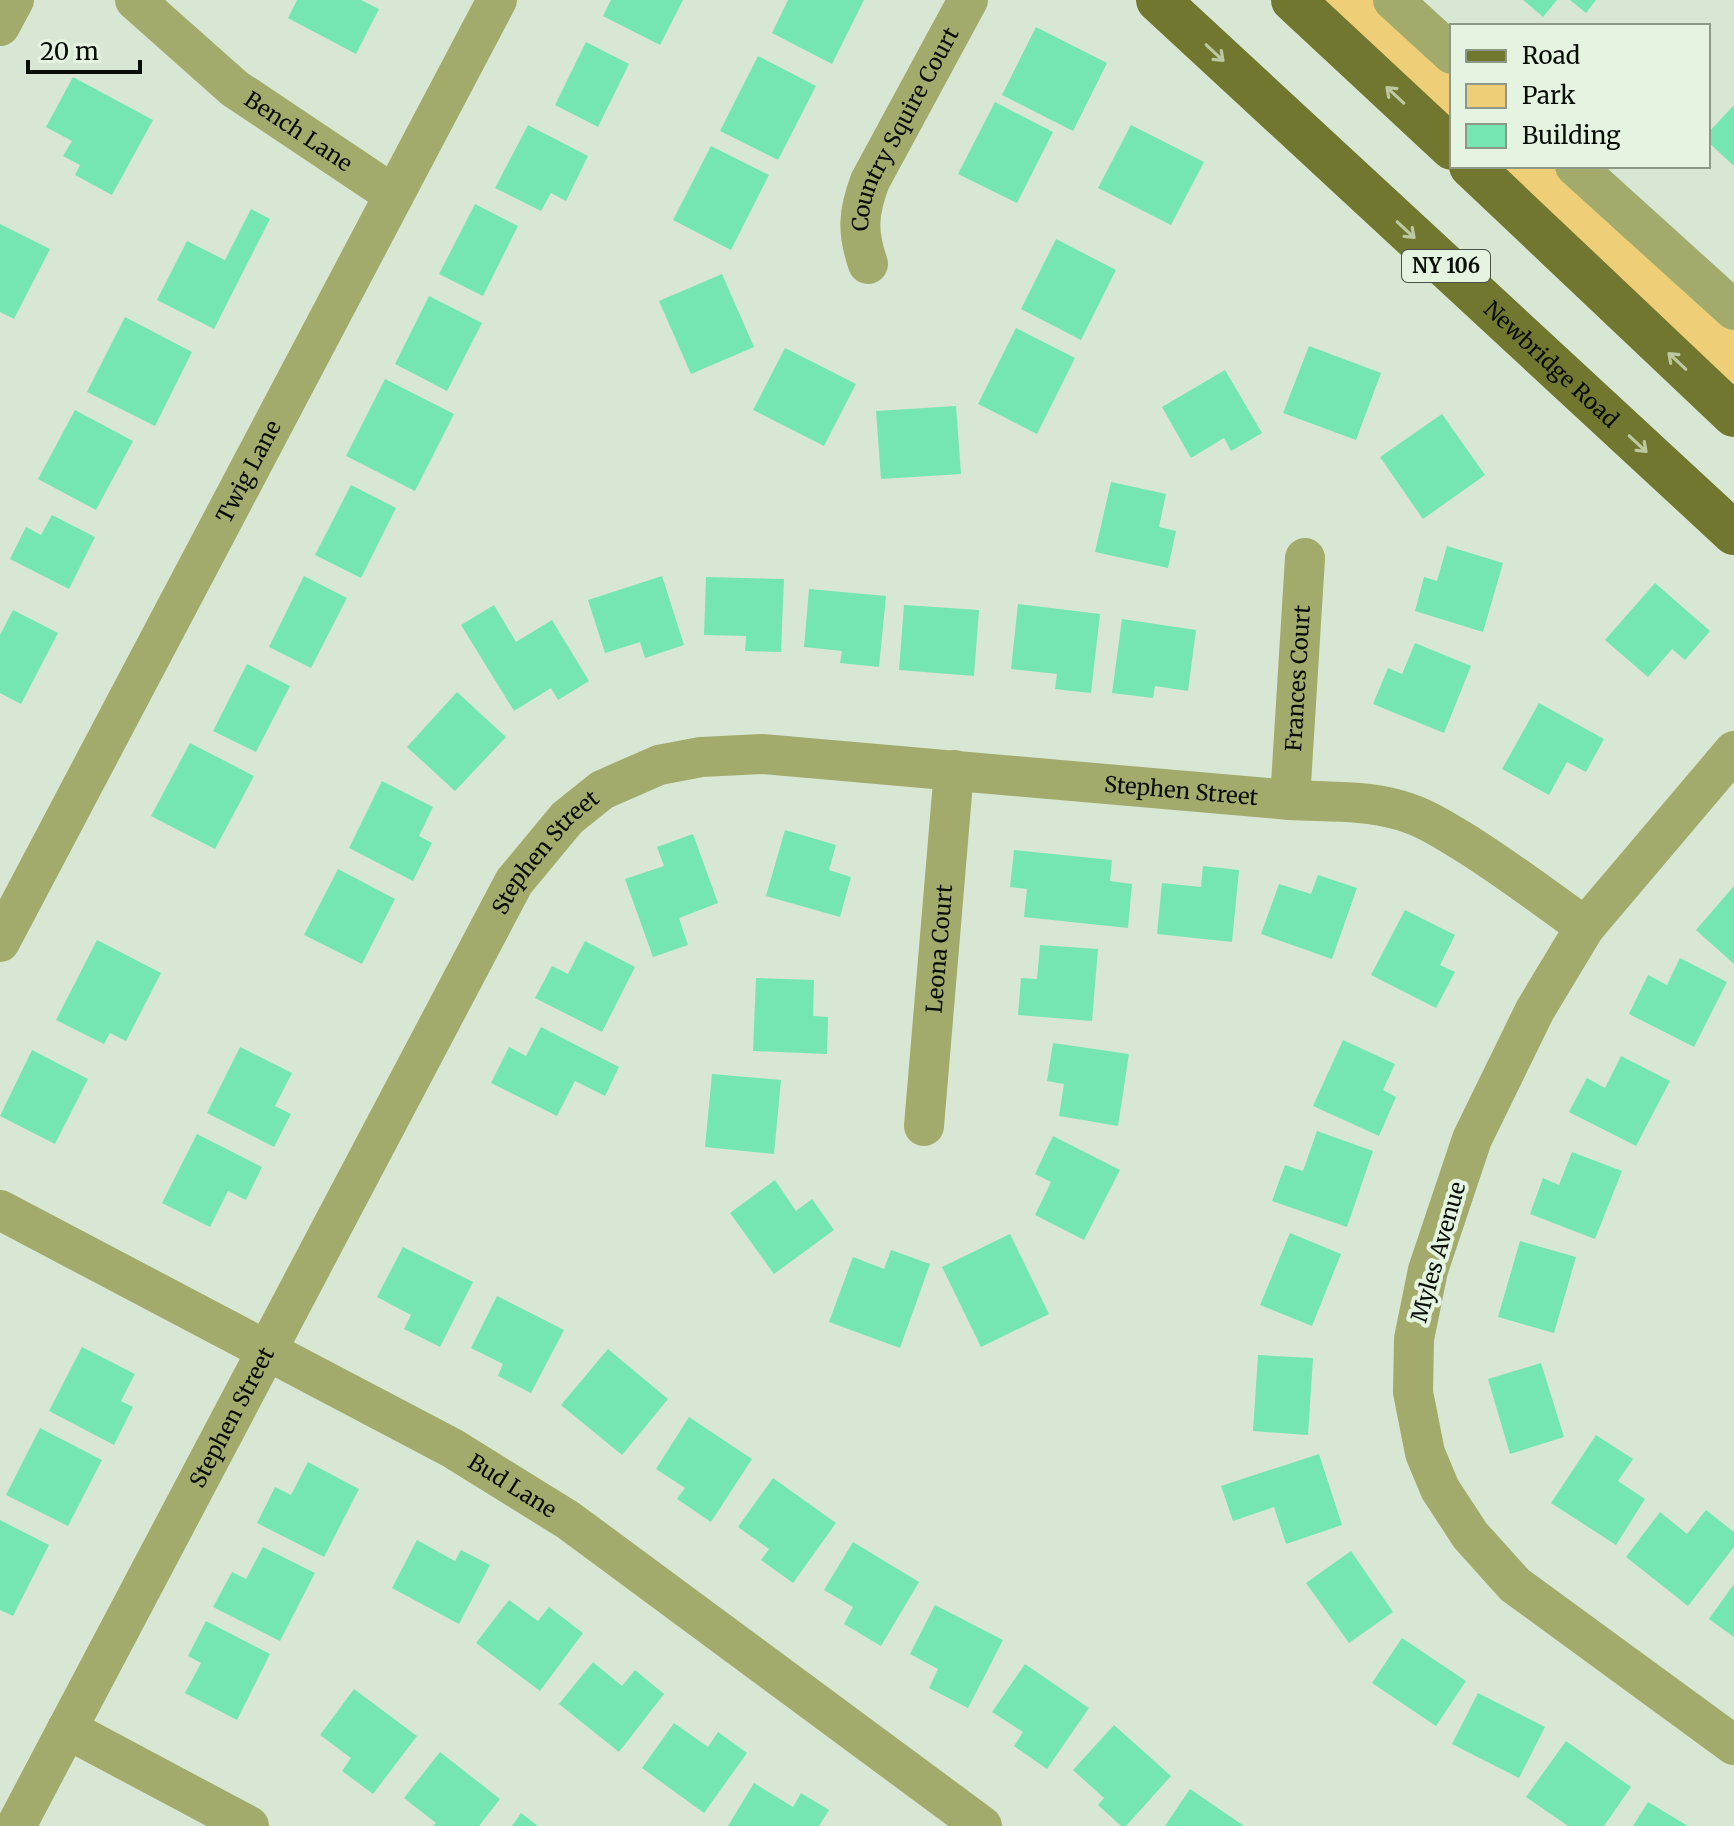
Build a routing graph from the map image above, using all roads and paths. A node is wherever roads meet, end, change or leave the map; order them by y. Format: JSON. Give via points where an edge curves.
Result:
{"nodes":[{"id":1,"x":14,"y":0,"type":"edge"},
{"id":2,"x":135,"y":0,"type":"edge"},
{"id":3,"x":497,"y":0,"type":"edge"},
{"id":4,"x":968,"y":0,"type":"edge"},
{"id":5,"x":1158,"y":0,"type":"edge"},
{"id":6,"x":1293,"y":0,"type":"edge"},
{"id":7,"x":1393,"y":0,"type":"edge"},
{"id":8,"x":0,"y":26,"type":"edge"},
{"id":9,"x":1450,"y":52,"type":"edge"},
{"id":10,"x":1450,"y":146,"type":"edge"},
{"id":11,"x":1473,"y":168,"type":"edge"},
{"id":12,"x":1577,"y":168,"type":"edge"},
{"id":13,"x":394,"y":195,"type":"junction"},
{"id":14,"x":868,"y":264,"type":"dead end"},
{"id":15,"x":1734,"y":310,"type":"edge"},
{"id":16,"x":1734,"y":415,"type":"edge"},
{"id":17,"x":1734,"y":533,"type":"edge"},
{"id":18,"x":1305,"y":558,"type":"dead end"},
{"id":19,"x":1734,"y":751,"type":"edge"},
{"id":20,"x":954,"y":770,"type":"junction"},
{"id":21,"x":1290,"y":800,"type":"junction"},
{"id":22,"x":1585,"y":927,"type":"junction"},
{"id":23,"x":0,"y":942,"type":"edge"},
{"id":24,"x":924,"y":1126,"type":"dead end"},
{"id":25,"x":0,"y":1210,"type":"edge"},
{"id":26,"x":267,"y":1352,"type":"junction"},
{"id":27,"x":67,"y":1729,"type":"junction"},
{"id":28,"x":1734,"y":1745,"type":"edge"},
{"id":29,"x":16,"y":1826,"type":"edge"},
{"id":30,"x":249,"y":1826,"type":"edge"},
{"id":31,"x":982,"y":1826,"type":"edge"}],
"edges":[{"from":1,"to":8,"type":"street"},
{"from":2,"to":13,"type":"street","name":"Bench Lane","via":[[234,88]]},
{"from":3,"to":13,"type":"street","name":"Twig Lane"},
{"from":4,"to":14,"type":"street","name":"Country Squire Court","via":[[870,181],[859,226]]},
{"from":5,"to":17,"type":"main road","name":"Newbridge Road","number":"NY 106","one_way":true},
{"from":10,"to":6,"type":"main road","one_way":true},
{"from":7,"to":9,"type":"street"},
{"from":16,"to":11,"type":"main road","one_way":true},
{"from":12,"to":15,"type":"street"},
{"from":13,"to":23,"type":"street","name":"Twig Lane"},
{"from":18,"to":21,"type":"street","name":"Frances Court"},
{"from":19,"to":22,"type":"street","name":"Myles Avenue"},
{"from":20,"to":21,"type":"street","name":"Stephen Street"},
{"from":20,"to":24,"type":"street","name":"Leona Court"},
{"from":20,"to":26,"type":"street","name":"Stephen Street","via":[[762,754],[701,757],[659,765],[602,790],[567,818],[514,882]]},
{"from":21,"to":22,"type":"street","name":"Stephen Street","via":[[1374,805],[1416,815],[1488,857]]},
{"from":22,"to":28,"type":"street","name":"Myles Avenue","via":[[1535,1010],[1472,1139],[1428,1270],[1414,1339],[1413,1392],[1425,1453],[1440,1489],[1470,1535],[1515,1585]]},
{"from":25,"to":26,"type":"street","name":"Bud Lane"},
{"from":26,"to":27,"type":"street","name":"Stephen Street"},
{"from":26,"to":31,"type":"street","name":"Bud Lane","via":[[452,1448],[568,1520]]},
{"from":27,"to":29,"type":"street","name":"Stephen Street"},
{"from":27,"to":30,"type":"street"}]}
